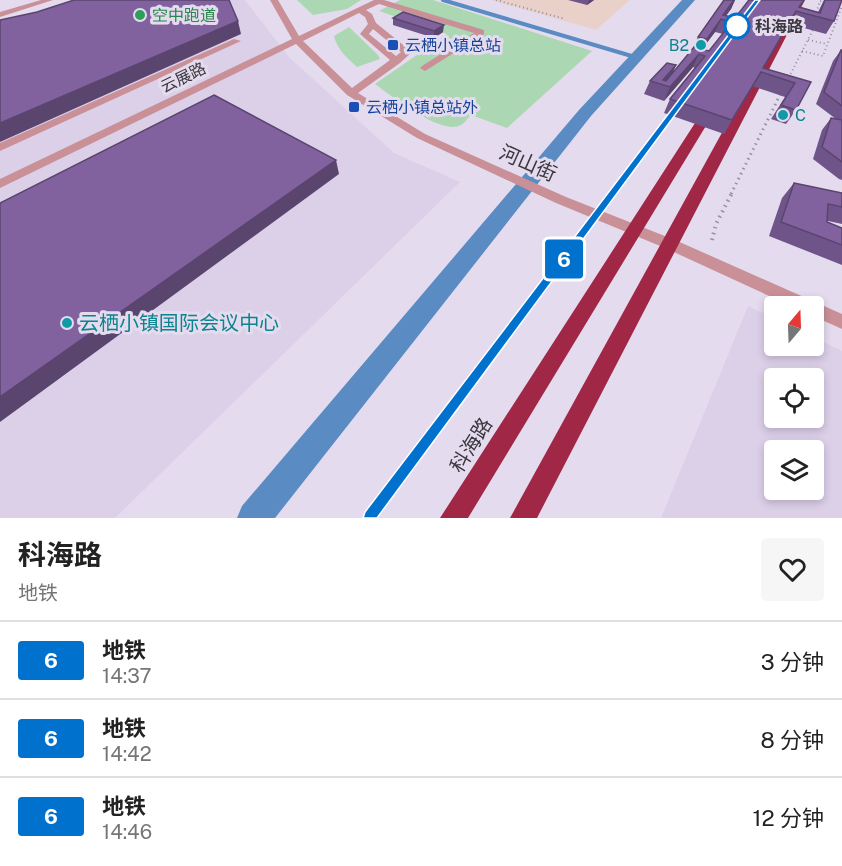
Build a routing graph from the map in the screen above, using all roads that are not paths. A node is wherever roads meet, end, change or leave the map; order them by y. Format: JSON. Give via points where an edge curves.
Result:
{"nodes":[{"id":1,"x":49,"y":0,"type":"edge"},
{"id":2,"x":274,"y":0,"type":"edge"},
{"id":3,"x":380,"y":0,"type":"edge"},
{"id":4,"x":800,"y":0,"type":"edge"},
{"id":5,"x":360,"y":10,"type":"junction"},
{"id":6,"x":0,"y":15,"type":"edge"},
{"id":7,"x":297,"y":40,"type":"junction"},
{"id":8,"x":237,"y":41,"type":"edge"},
{"id":9,"x":425,"y":68,"type":"dead end"},
{"id":10,"x":351,"y":93,"type":"junction"},
{"id":11,"x":719,"y":94,"type":"edge"},
{"id":12,"x":0,"y":147,"type":"edge"},
{"id":13,"x":0,"y":184,"type":"edge"},
{"id":14,"x":636,"y":230,"type":"junction"},
{"id":15,"x":670,"y":244,"type":"junction"},
{"id":16,"x":785,"y":296,"type":"edge"},
{"id":17,"x":824,"y":314,"type":"edge"},
{"id":18,"x":842,"y":322,"type":"edge"},
{"id":19,"x":453,"y":518,"type":"edge"},
{"id":20,"x":522,"y":518,"type":"edge"}],
"edges":[{"from":1,"to":6,"type":"street"},
{"from":2,"to":7,"type":"street","name":"河山街"},
{"from":3,"to":5,"type":"street","name":"云展路"},
{"from":3,"to":9,"type":"street","via":[[481,32]]},
{"from":4,"to":15,"type":"highway"},
{"from":5,"to":7,"type":"street","name":"云展路"},
{"from":5,"to":10,"type":"street","via":[[407,52]]},
{"from":7,"to":10,"type":"street","name":"河山街"},
{"from":7,"to":13,"type":"street","name":"云展路"},
{"from":8,"to":12,"type":"street"},
{"from":10,"to":14,"type":"street","name":"河山街","via":[[421,136]]},
{"from":11,"to":14,"type":"highway","name":"科海路"},
{"from":14,"to":15,"type":"street","name":"河山街"},
{"from":14,"to":19,"type":"highway","name":"科海路"},
{"from":15,"to":16,"type":"street","name":"河山街"},
{"from":15,"to":20,"type":"highway"},
{"from":17,"to":18,"type":"street"}]}
